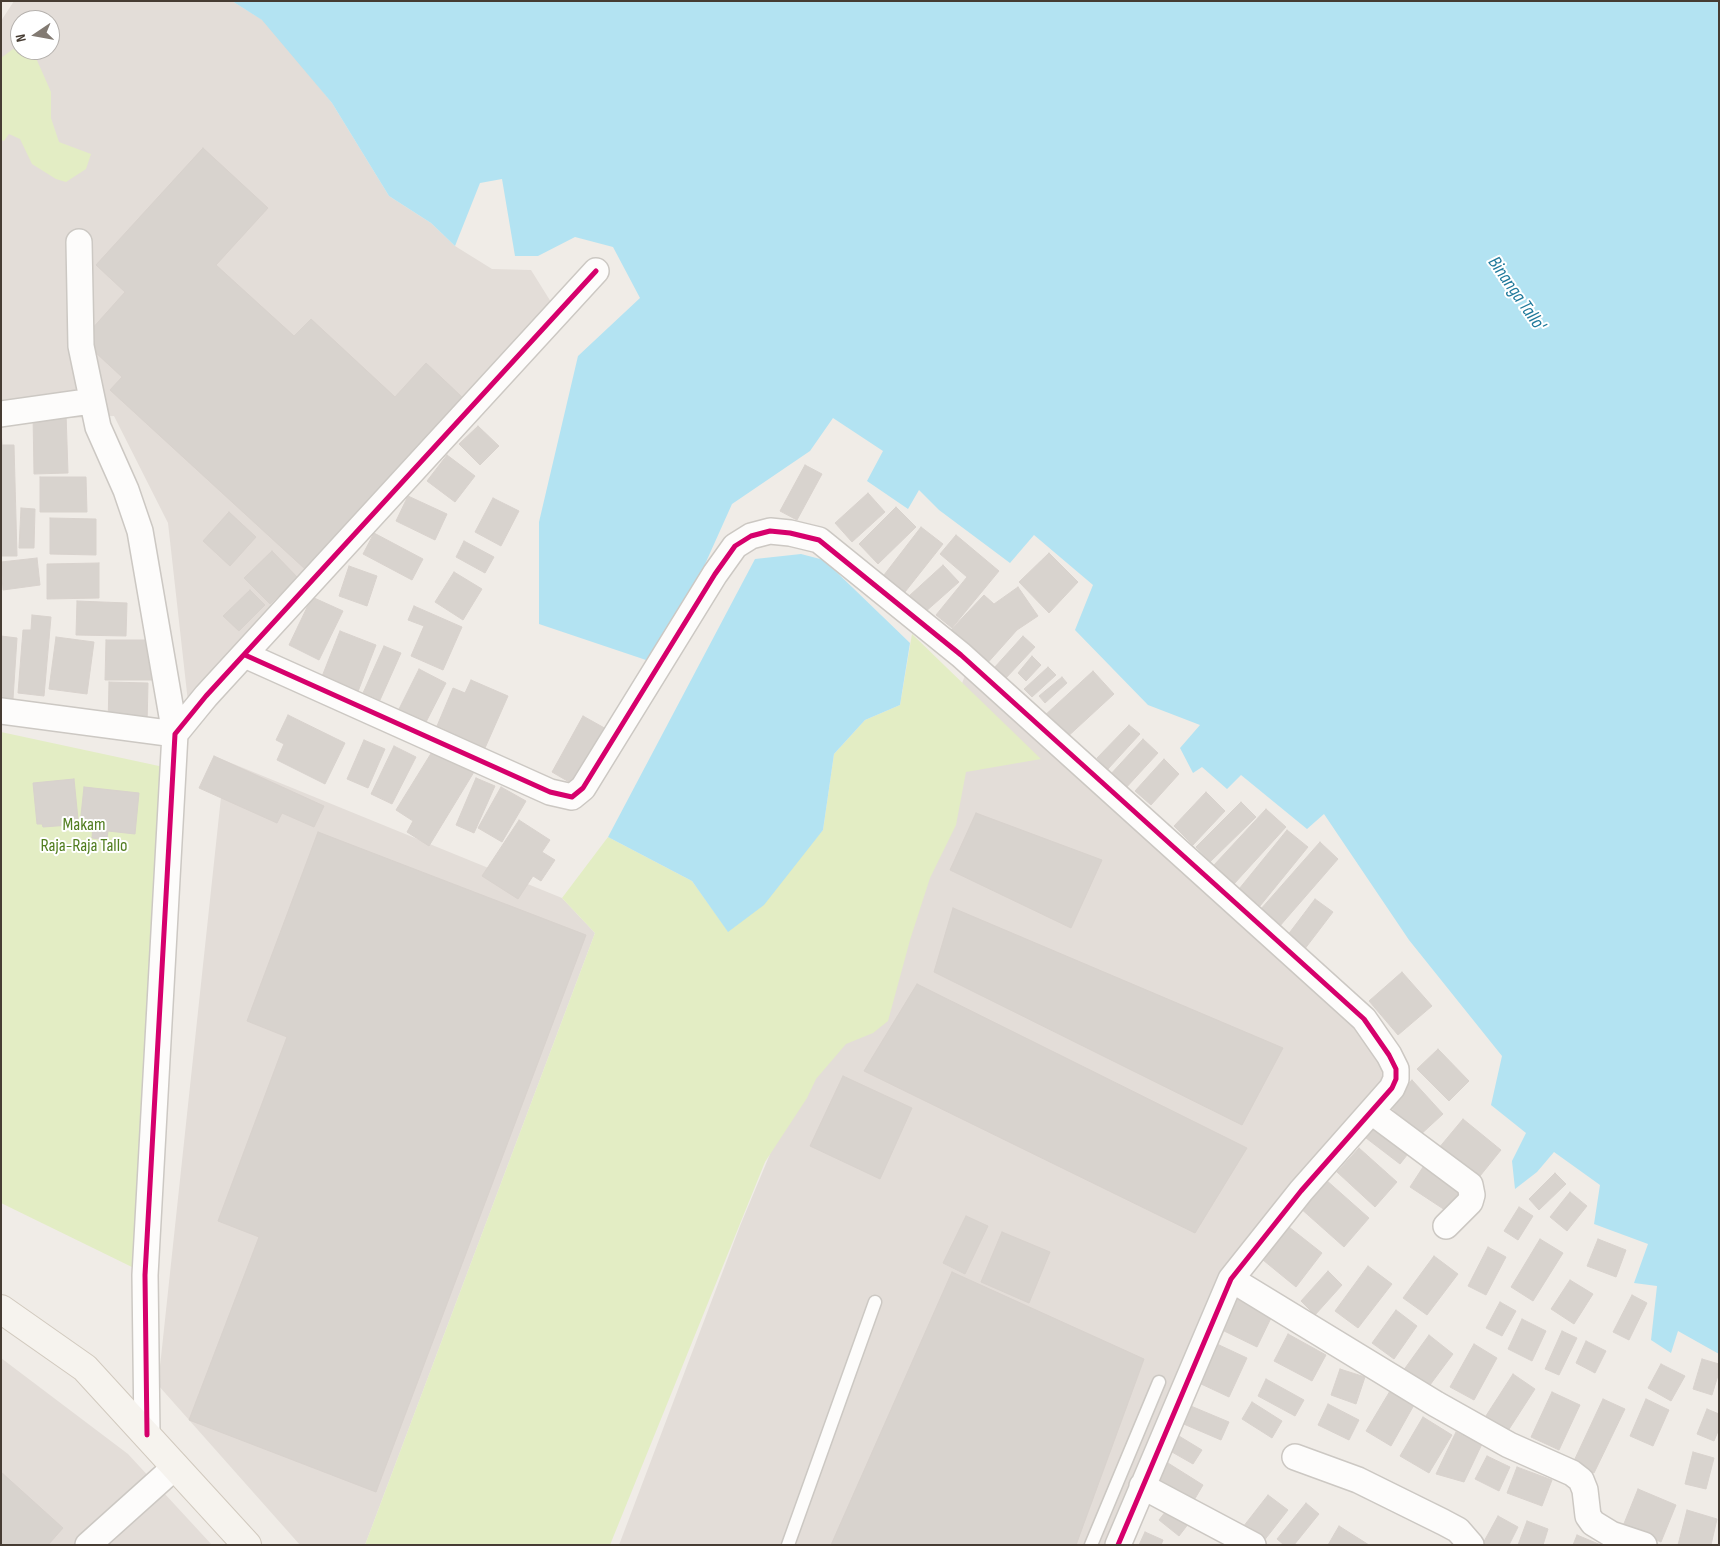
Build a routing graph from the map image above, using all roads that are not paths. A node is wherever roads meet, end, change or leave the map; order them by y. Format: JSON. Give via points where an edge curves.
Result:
{"nodes":[{"id":1,"x":79,"y":242,"type":"dead end"},
{"id":2,"x":596,"y":271,"type":"dead end"},
{"id":3,"x":92,"y":401,"type":"junction"},
{"id":4,"x":1,"y":414,"type":"edge"},
{"id":5,"x":245,"y":655,"type":"junction"},
{"id":6,"x":1,"y":711,"type":"edge"},
{"id":7,"x":175,"y":734,"type":"junction"},
{"id":8,"x":1372,"y":1112,"type":"junction"},
{"id":9,"x":1446,"y":1226,"type":"dead end"},
{"id":10,"x":1231,"y":1279,"type":"junction"},
{"id":11,"x":875,"y":1302,"type":"dead end"},
{"id":12,"x":1,"y":1309,"type":"edge"},
{"id":13,"x":1159,"y":1382,"type":"dead end"},
{"id":14,"x":147,"y":1435,"type":"junction"},
{"id":15,"x":1295,"y":1457,"type":"dead end"},
{"id":16,"x":176,"y":1466,"type":"junction"},
{"id":17,"x":1142,"y":1486,"type":"junction"},
{"id":18,"x":88,"y":1545,"type":"edge"},
{"id":19,"x":247,"y":1545,"type":"edge"},
{"id":20,"x":788,"y":1545,"type":"edge"},
{"id":21,"x":1091,"y":1545,"type":"edge"},
{"id":22,"x":1118,"y":1545,"type":"edge"},
{"id":23,"x":1253,"y":1545,"type":"edge"},
{"id":24,"x":1471,"y":1545,"type":"edge"},
{"id":25,"x":1644,"y":1545,"type":"edge"}],
"edges":[{"from":1,"to":3,"type":"street","via":[[81,346]]},
{"from":2,"to":5,"type":"street"},
{"from":3,"to":4,"type":"street"},
{"from":3,"to":7,"type":"street","via":[[98,427],[140,531]]},
{"from":5,"to":7,"type":"street"},
{"from":5,"to":8,"type":"street","via":[[550,792],[573,797],[583,788],[735,546],[751,536],[770,532],[819,540],[961,655],[1364,1019],[1389,1055],[1396,1073],[1392,1088]]},
{"from":6,"to":7,"type":"street"},
{"from":7,"to":14,"type":"street","via":[[145,1275]]},
{"from":8,"to":9,"type":"street","via":[[1470,1185],[1470,1202]]},
{"from":8,"to":10,"type":"street","via":[[1301,1191]]},
{"from":10,"to":17,"type":"street"},
{"from":10,"to":25,"type":"street","via":[[1436,1404],[1572,1474],[1581,1480],[1588,1516],[1593,1523],[1611,1534]]},
{"from":11,"to":20,"type":"lane"},
{"from":12,"to":14,"type":"street","via":[[85,1368]]},
{"from":13,"to":21,"type":"lane"},
{"from":14,"to":16,"type":"street"},
{"from":15,"to":24,"type":"street","via":[[1358,1480],[1443,1522],[1458,1530]]},
{"from":16,"to":18,"type":"street"},
{"from":16,"to":19,"type":"street"},
{"from":17,"to":22,"type":"street"},
{"from":17,"to":23,"type":"street"}]}
